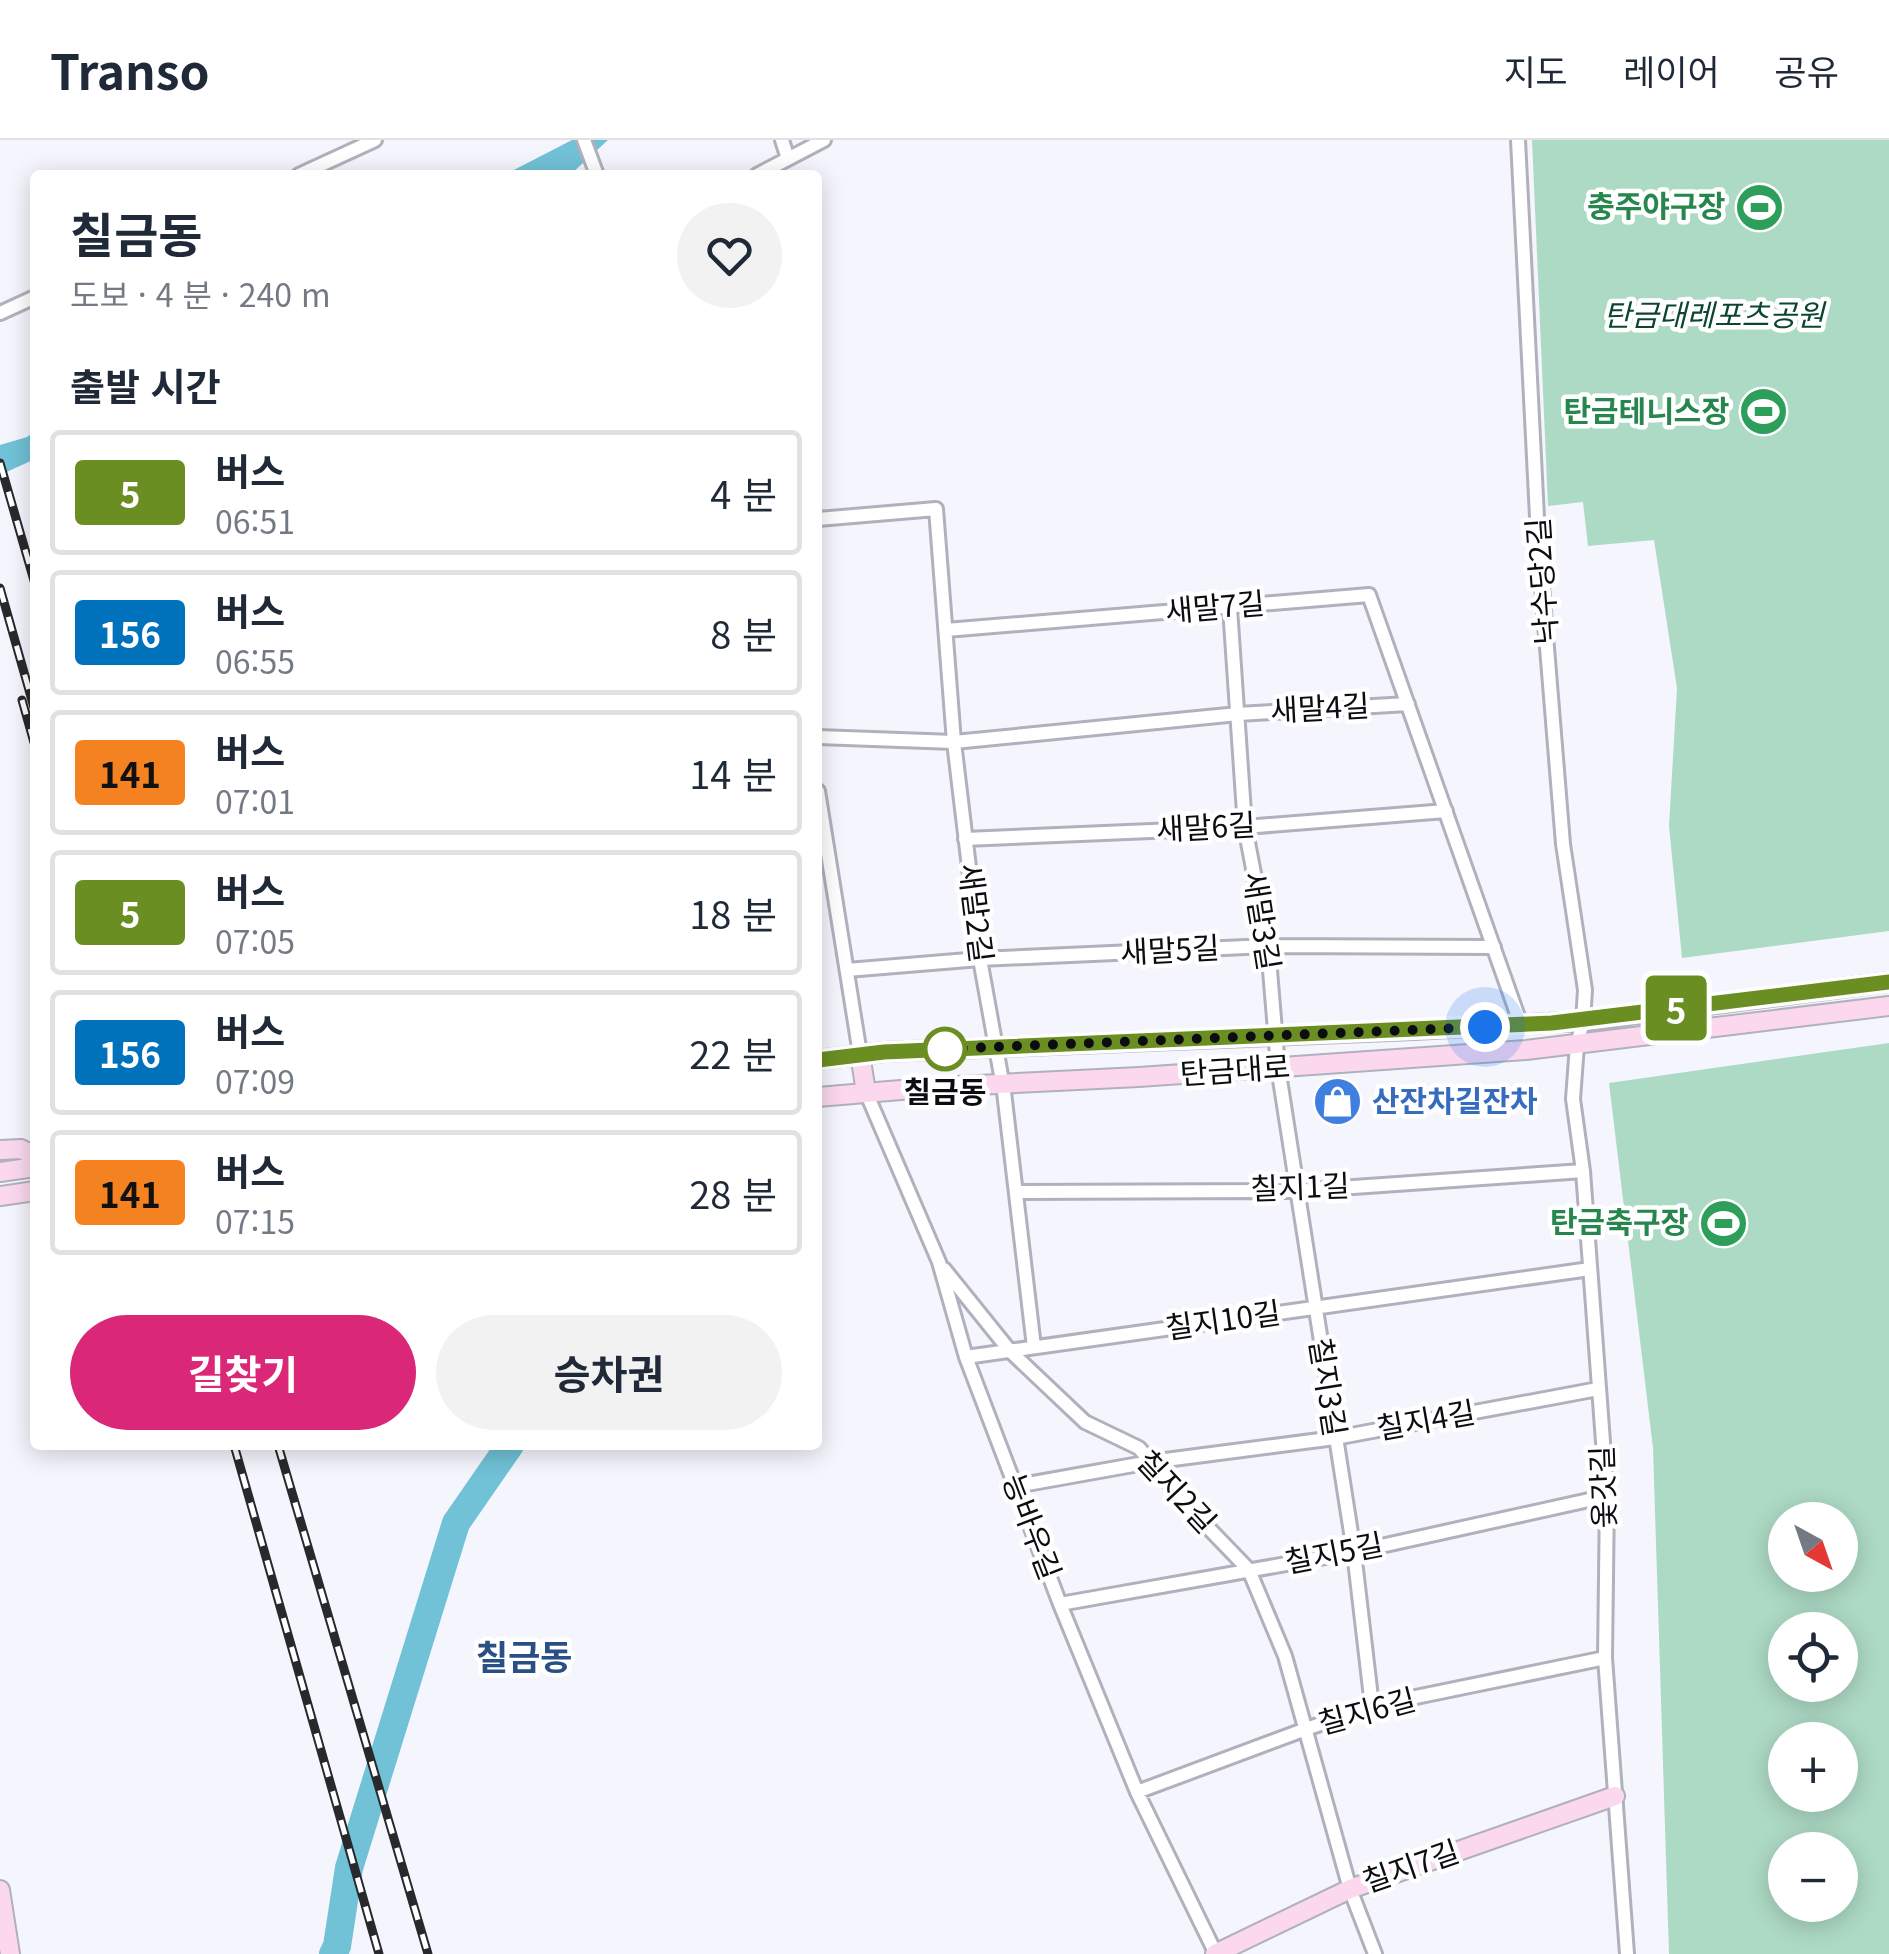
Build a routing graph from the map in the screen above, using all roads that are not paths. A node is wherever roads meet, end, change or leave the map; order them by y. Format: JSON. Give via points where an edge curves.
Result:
{"nodes":[{"id":1,"x":375,"y":140,"type":"edge"},
{"id":2,"x":584,"y":140,"type":"edge"},
{"id":3,"x":782,"y":140,"type":"edge"},
{"id":4,"x":824,"y":140,"type":"edge"},
{"id":5,"x":1518,"y":140,"type":"edge"},
{"id":6,"x":788,"y":159,"type":"junction"},
{"id":7,"x":310,"y":170,"type":"edge"},
{"id":8,"x":595,"y":170,"type":"edge"},
{"id":9,"x":767,"y":170,"type":"edge"},
{"id":10,"x":30,"y":299,"type":"edge"},
{"id":11,"x":0,"y":313,"type":"edge"},
{"id":12,"x":822,"y":520,"type":"edge"},
{"id":13,"x":1230,"y":608,"type":"junction"},
{"id":14,"x":946,"y":630,"type":"junction"},
{"id":15,"x":1408,"y":704,"type":"junction"},
{"id":16,"x":1238,"y":714,"type":"junction"},
{"id":17,"x":822,"y":737,"type":"edge"},
{"id":18,"x":954,"y":742,"type":"junction"},
{"id":19,"x":1446,"y":811,"type":"junction"},
{"id":20,"x":822,"y":816,"type":"edge"},
{"id":21,"x":1245,"y":827,"type":"junction"},
{"id":22,"x":965,"y":839,"type":"junction"},
{"id":23,"x":1268,"y":946,"type":"junction"},
{"id":24,"x":1494,"y":948,"type":"junction"},
{"id":25,"x":980,"y":959,"type":"junction"},
{"id":26,"x":847,"y":970,"type":"junction"},
{"id":27,"x":1889,"y":982,"type":"edge"},
{"id":28,"x":1889,"y":1006,"type":"edge"},
{"id":29,"x":1583,"y":1021,"type":"junction"},
{"id":30,"x":1521,"y":1025,"type":"junction"},
{"id":31,"x":1274,"y":1036,"type":"junction"},
{"id":32,"x":1577,"y":1046,"type":"junction"},
{"id":33,"x":997,"y":1047,"type":"junction"},
{"id":34,"x":860,"y":1054,"type":"junction"},
{"id":35,"x":822,"y":1059,"type":"edge"},
{"id":36,"x":1278,"y":1068,"type":"junction"},
{"id":37,"x":1002,"y":1083,"type":"junction"},
{"id":38,"x":866,"y":1092,"type":"junction"},
{"id":39,"x":822,"y":1096,"type":"edge"},
{"id":40,"x":0,"y":1150,"type":"edge"},
{"id":41,"x":30,"y":1154,"type":"edge"},
{"id":42,"x":30,"y":1168,"type":"edge"},
{"id":43,"x":1584,"y":1171,"type":"junction"},
{"id":44,"x":0,"y":1172,"type":"edge"},
{"id":45,"x":30,"y":1191,"type":"edge"},
{"id":46,"x":1296,"y":1191,"type":"junction"},
{"id":47,"x":30,"y":1192,"type":"edge"},
{"id":48,"x":1017,"y":1192,"type":"junction"},
{"id":49,"x":0,"y":1196,"type":"edge"},
{"id":50,"x":0,"y":1207,"type":"edge"},
{"id":51,"x":939,"y":1262,"type":"junction"},
{"id":52,"x":1590,"y":1268,"type":"junction"},
{"id":53,"x":1314,"y":1308,"type":"junction"},
{"id":54,"x":1034,"y":1347,"type":"junction"},
{"id":55,"x":1010,"y":1351,"type":"junction"},
{"id":56,"x":966,"y":1357,"type":"junction"},
{"id":57,"x":1598,"y":1390,"type":"junction"},
{"id":58,"x":1335,"y":1438,"type":"junction"},
{"id":59,"x":1150,"y":1462,"type":"junction"},
{"id":60,"x":1016,"y":1486,"type":"junction"},
{"id":61,"x":1607,"y":1496,"type":"junction"},
{"id":62,"x":1354,"y":1552,"type":"junction"},
{"id":63,"x":1249,"y":1570,"type":"junction"},
{"id":64,"x":1060,"y":1604,"type":"junction"},
{"id":65,"x":1606,"y":1658,"type":"junction"},
{"id":66,"x":1372,"y":1706,"type":"junction"},
{"id":67,"x":1306,"y":1728,"type":"junction"},
{"id":68,"x":1136,"y":1792,"type":"junction"},
{"id":69,"x":1615,"y":1796,"type":"junction"},
{"id":70,"x":1350,"y":1888,"type":"junction"},
{"id":71,"x":0,"y":1890,"type":"edge"},
{"id":72,"x":2,"y":1918,"type":"edge"},
{"id":73,"x":10,"y":1954,"type":"edge"},
{"id":74,"x":1216,"y":1954,"type":"edge"},
{"id":75,"x":1375,"y":1954,"type":"edge"},
{"id":76,"x":1627,"y":1954,"type":"edge"}],
"edges":[{"from":1,"to":7,"type":"street"},
{"from":2,"to":8,"type":"street"},
{"from":3,"to":6,"type":"street"},
{"from":4,"to":6,"type":"street"},
{"from":5,"to":29,"type":"street","name":"낙수당2길","via":[[1538,537],[1562,844],[1586,990]]},
{"from":6,"to":9,"type":"street"},
{"from":10,"to":11,"type":"street"},
{"from":12,"to":14,"type":"street","name":"새말2길","via":[[936,509]]},
{"from":13,"to":14,"type":"street","name":"새말7길"},
{"from":13,"to":15,"type":"street","name":"새말7길","via":[[1369,594]]},
{"from":13,"to":16,"type":"street","name":"새말3길"},
{"from":14,"to":18,"type":"street","name":"새말2길"},
{"from":15,"to":16,"type":"street","name":"새말4길"},
{"from":15,"to":19,"type":"street","name":"새말4길"},
{"from":16,"to":18,"type":"street","name":"새말4길"},
{"from":16,"to":21,"type":"street","name":"새말3길"},
{"from":17,"to":18,"type":"street","name":"새말4길"},
{"from":18,"to":22,"type":"street","name":"새말2길"},
{"from":19,"to":21,"type":"street","name":"새말6길"},
{"from":19,"to":24,"type":"street","name":"새말4길"},
{"from":20,"to":26,"type":"street"},
{"from":21,"to":22,"type":"street","name":"새말6길"},
{"from":21,"to":23,"type":"street","name":"새말3길"},
{"from":22,"to":25,"type":"street","name":"새말2길"},
{"from":23,"to":24,"type":"street","name":"새말5길"},
{"from":23,"to":25,"type":"street","name":"새말5길"},
{"from":23,"to":31,"type":"street","name":"새말3길"},
{"from":24,"to":30,"type":"street","name":"새말4길"},
{"from":25,"to":26,"type":"street","name":"새말5길"},
{"from":25,"to":33,"type":"street","name":"새말2길"},
{"from":26,"to":34,"type":"street"},
{"from":27,"to":29,"type":"main road","name":"탄금대로"},
{"from":28,"to":32,"type":"main road","name":"탄금대로"},
{"from":29,"to":30,"type":"main road","name":"탄금대로"},
{"from":29,"to":32,"type":"street","name":"옻갓길"},
{"from":30,"to":31,"type":"main road","name":"탄금대로"},
{"from":31,"to":33,"type":"main road","name":"탄금대로"},
{"from":31,"to":36,"type":"street","name":"새말3길"},
{"from":32,"to":36,"type":"main road","name":"탄금대로"},
{"from":32,"to":43,"type":"street","name":"옻갓길","via":[[1574,1098]]},
{"from":33,"to":34,"type":"main road","name":"탄금대로"},
{"from":33,"to":37,"type":"street","name":"새말2길"},
{"from":34,"to":35,"type":"main road","name":"탄금대로"},
{"from":34,"to":38,"type":"main road"},
{"from":36,"to":37,"type":"main road","name":"탄금대로"},
{"from":36,"to":46,"type":"street","name":"칠지3길"},
{"from":37,"to":38,"type":"main road","name":"탄금대로"},
{"from":37,"to":48,"type":"street"},
{"from":38,"to":39,"type":"main road","name":"탄금대로"},
{"from":38,"to":51,"type":"street","name":"능바우길"},
{"from":40,"to":41,"type":"main road"},
{"from":42,"to":44,"type":"main road"},
{"from":43,"to":46,"type":"street","name":"칠지1길"},
{"from":43,"to":52,"type":"street","name":"옻갓길"},
{"from":45,"to":49,"type":"main road"},
{"from":46,"to":48,"type":"street","name":"칠지1길"},
{"from":46,"to":53,"type":"street","name":"칠지3길"},
{"from":47,"to":50,"type":"main road"},
{"from":48,"to":54,"type":"street"},
{"from":51,"to":55,"type":"street","name":"칠지2길"},
{"from":51,"to":56,"type":"street","name":"능바우길"},
{"from":52,"to":53,"type":"street","name":"칠지10길"},
{"from":52,"to":57,"type":"street","name":"옻갓길"},
{"from":53,"to":54,"type":"street","name":"칠지10길"},
{"from":53,"to":58,"type":"street","name":"칠지3길"},
{"from":54,"to":55,"type":"street"},
{"from":55,"to":56,"type":"street"},
{"from":55,"to":59,"type":"street","name":"칠지2길","via":[[1085,1422],[1139,1448]]},
{"from":56,"to":60,"type":"street","name":"능바우길"},
{"from":57,"to":58,"type":"street","name":"칠지4길"},
{"from":57,"to":61,"type":"street","name":"옻갓길"},
{"from":58,"to":59,"type":"street","name":"칠지4길"},
{"from":58,"to":62,"type":"street","name":"칠지3길"},
{"from":59,"to":60,"type":"street","name":"칠지4길"},
{"from":59,"to":63,"type":"street","name":"칠지2길"},
{"from":60,"to":64,"type":"street","name":"능바우길"},
{"from":61,"to":62,"type":"street","name":"칠지5길"},
{"from":61,"to":65,"type":"street","name":"옻갓길"},
{"from":62,"to":63,"type":"street","name":"칠지5길"},
{"from":62,"to":66,"type":"street","name":"칠지3길"},
{"from":63,"to":64,"type":"street","name":"칠지5길"},
{"from":63,"to":67,"type":"street","name":"칠지2길"},
{"from":64,"to":68,"type":"street","name":"능바우길"},
{"from":65,"to":66,"type":"street","name":"칠지6길"},
{"from":65,"to":69,"type":"street","name":"옻갓길"},
{"from":66,"to":67,"type":"street","name":"칠지6길"},
{"from":67,"to":68,"type":"street","name":"칠지6길"},
{"from":67,"to":70,"type":"street","name":"칠지2길"},
{"from":68,"to":74,"type":"street","name":"능바우길"},
{"from":69,"to":70,"type":"main road","name":"칠지7길"},
{"from":69,"to":76,"type":"street","name":"옻갓길"},
{"from":70,"to":74,"type":"main road","name":"칠지7길"},
{"from":70,"to":75,"type":"street","name":"칠지2길"},
{"from":71,"to":72,"type":"main road"},
{"from":72,"to":73,"type":"main road"}]}
